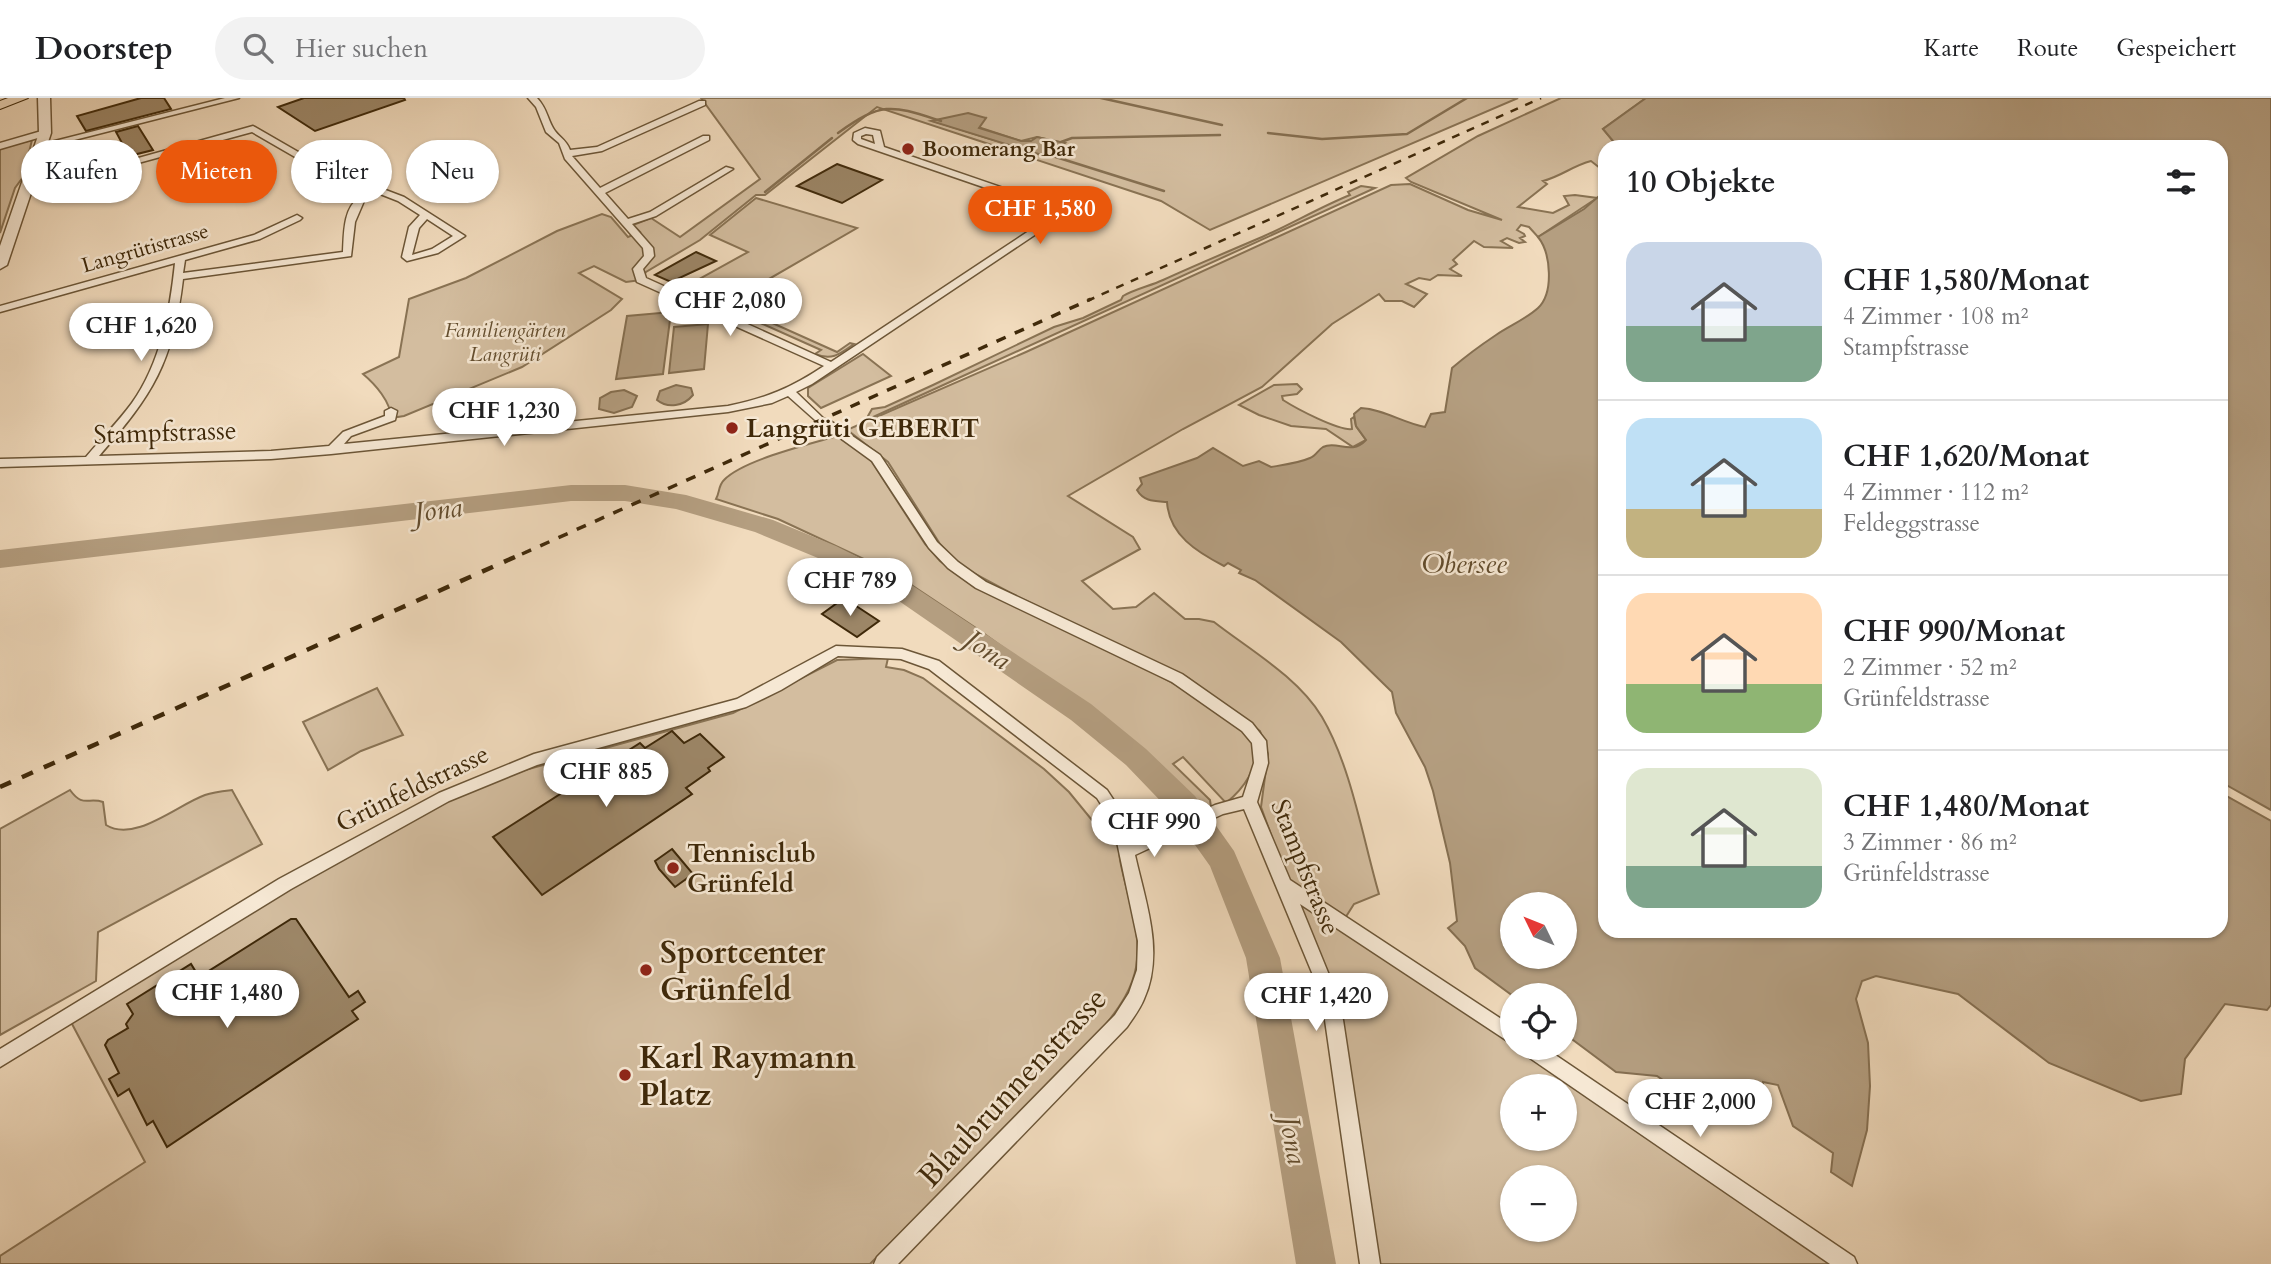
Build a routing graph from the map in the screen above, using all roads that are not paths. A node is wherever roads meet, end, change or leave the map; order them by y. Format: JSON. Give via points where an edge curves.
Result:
{"nodes":[{"id":1,"x":21,"y":98,"type":"edge"},
{"id":2,"x":44,"y":98,"type":"edge"},
{"id":3,"x":235,"y":98,"type":"edge"},
{"id":4,"x":532,"y":98,"type":"edge"},
{"id":5,"x":702,"y":103,"type":"dead end"},
{"id":6,"x":0,"y":105,"type":"edge"},
{"id":7,"x":44,"y":133,"type":"junction"},
{"id":8,"x":706,"y":138,"type":"dead end"},
{"id":9,"x":41,"y":140,"type":"edge"},
{"id":10,"x":64,"y":140,"type":"edge"},
{"id":11,"x":0,"y":146,"type":"edge"},
{"id":12,"x":565,"y":149,"type":"junction"},
{"id":13,"x":880,"y":149,"type":"dead end"},
{"id":14,"x":142,"y":159,"type":"edge"},
{"id":15,"x":729,"y":169,"type":"dead end"},
{"id":16,"x":600,"y":192,"type":"junction"},
{"id":17,"x":21,"y":203,"type":"edge"},
{"id":18,"x":358,"y":203,"type":"edge"},
{"id":19,"x":426,"y":215,"type":"junction"},
{"id":20,"x":297,"y":218,"type":"dead end"},
{"id":21,"x":626,"y":223,"type":"junction"},
{"id":22,"x":180,"y":258,"type":"junction"},
{"id":23,"x":0,"y":265,"type":"edge"},
{"id":24,"x":178,"y":277,"type":"junction"},
{"id":25,"x":0,"y":309,"type":"edge"},
{"id":26,"x":832,"y":366,"type":"junction"},
{"id":27,"x":790,"y":393,"type":"junction"},
{"id":28,"x":391,"y":411,"type":"dead end"},
{"id":29,"x":331,"y":450,"type":"junction"},
{"id":30,"x":89,"y":461,"type":"junction"},
{"id":31,"x":0,"y":463,"type":"edge"},
{"id":32,"x":1249,"y":802,"type":"junction"},
{"id":33,"x":1127,"y":851,"type":"junction"},
{"id":34,"x":1284,"y":885,"type":"junction"},
{"id":35,"x":1500,"y":1028,"type":"edge"},
{"id":36,"x":0,"y":1059,"type":"edge"},
{"id":37,"x":1548,"y":1060,"type":"edge"},
{"id":38,"x":884,"y":1264,"type":"edge"},
{"id":39,"x":1370,"y":1264,"type":"edge"},
{"id":40,"x":1847,"y":1264,"type":"edge"}],
"edges":[{"from":1,"to":6,"type":"main road"},
{"from":2,"to":7,"type":"street"},
{"from":3,"to":10,"type":"street"},
{"from":4,"to":12,"type":"street"},
{"from":5,"to":12,"type":"street","via":[[599,149]]},
{"from":7,"to":9,"type":"street"},
{"from":7,"to":11,"type":"street"},
{"from":8,"to":16,"type":"street"},
{"from":12,"to":16,"type":"street"},
{"from":13,"to":26,"type":"street","name":"Stampfstrasse","via":[[1031,200],[1049,209],[1052,217]]},
{"from":14,"to":19,"type":"street","via":[[253,129],[350,185],[401,199]]},
{"from":15,"to":21,"type":"street","via":[[653,214]]},
{"from":16,"to":21,"type":"street"},
{"from":17,"to":23,"type":"street"},
{"from":18,"to":24,"type":"street","via":[[350,222],[348,254]]},
{"from":19,"to":19,"type":"street","via":[[460,236],[410,259],[414,227]]},
{"from":20,"to":22,"type":"street","name":"Langrütistrasse","via":[[257,237]]},
{"from":21,"to":26,"type":"street","via":[[649,250],[638,269],[641,280]]},
{"from":22,"to":24,"type":"street"},
{"from":22,"to":25,"type":"street","name":"Langrütistrasse"},
{"from":24,"to":30,"type":"street","via":[[172,319],[150,381],[137,404]]},
{"from":26,"to":27,"type":"street","name":"Stampfstrasse"},
{"from":27,"to":29,"type":"street","name":"Stampfstrasse","via":[[728,409]]},
{"from":27,"to":32,"type":"street","name":"Stampfstrasse","via":[[876,458],[933,545],[953,565],[981,584],[1177,678],[1247,727],[1259,741],[1262,755]]},
{"from":28,"to":29,"type":"street","via":[[391,418],[347,434]]},
{"from":29,"to":30,"type":"street","name":"Stampfstrasse"},
{"from":30,"to":31,"type":"street","name":"Stampfstrasse"},
{"from":32,"to":33,"type":"street","via":[[1220,809]]},
{"from":32,"to":34,"type":"street","name":"Stampfstrasse"},
{"from":33,"to":36,"type":"street","name":"Grünfeldstrasse","via":[[1120,822],[1093,784],[934,665],[902,654],[836,651],[741,703],[534,760],[444,797],[285,884]]},
{"from":33,"to":38,"type":"street","name":"Blaubrunnenstrasse","via":[[1146,941],[1145,970],[1137,996],[1121,1021]]},
{"from":34,"to":35,"type":"street"},
{"from":34,"to":39,"type":"street","name":"Stampfstrasse","via":[[1334,1020]]},
{"from":37,"to":40,"type":"street"}]}
